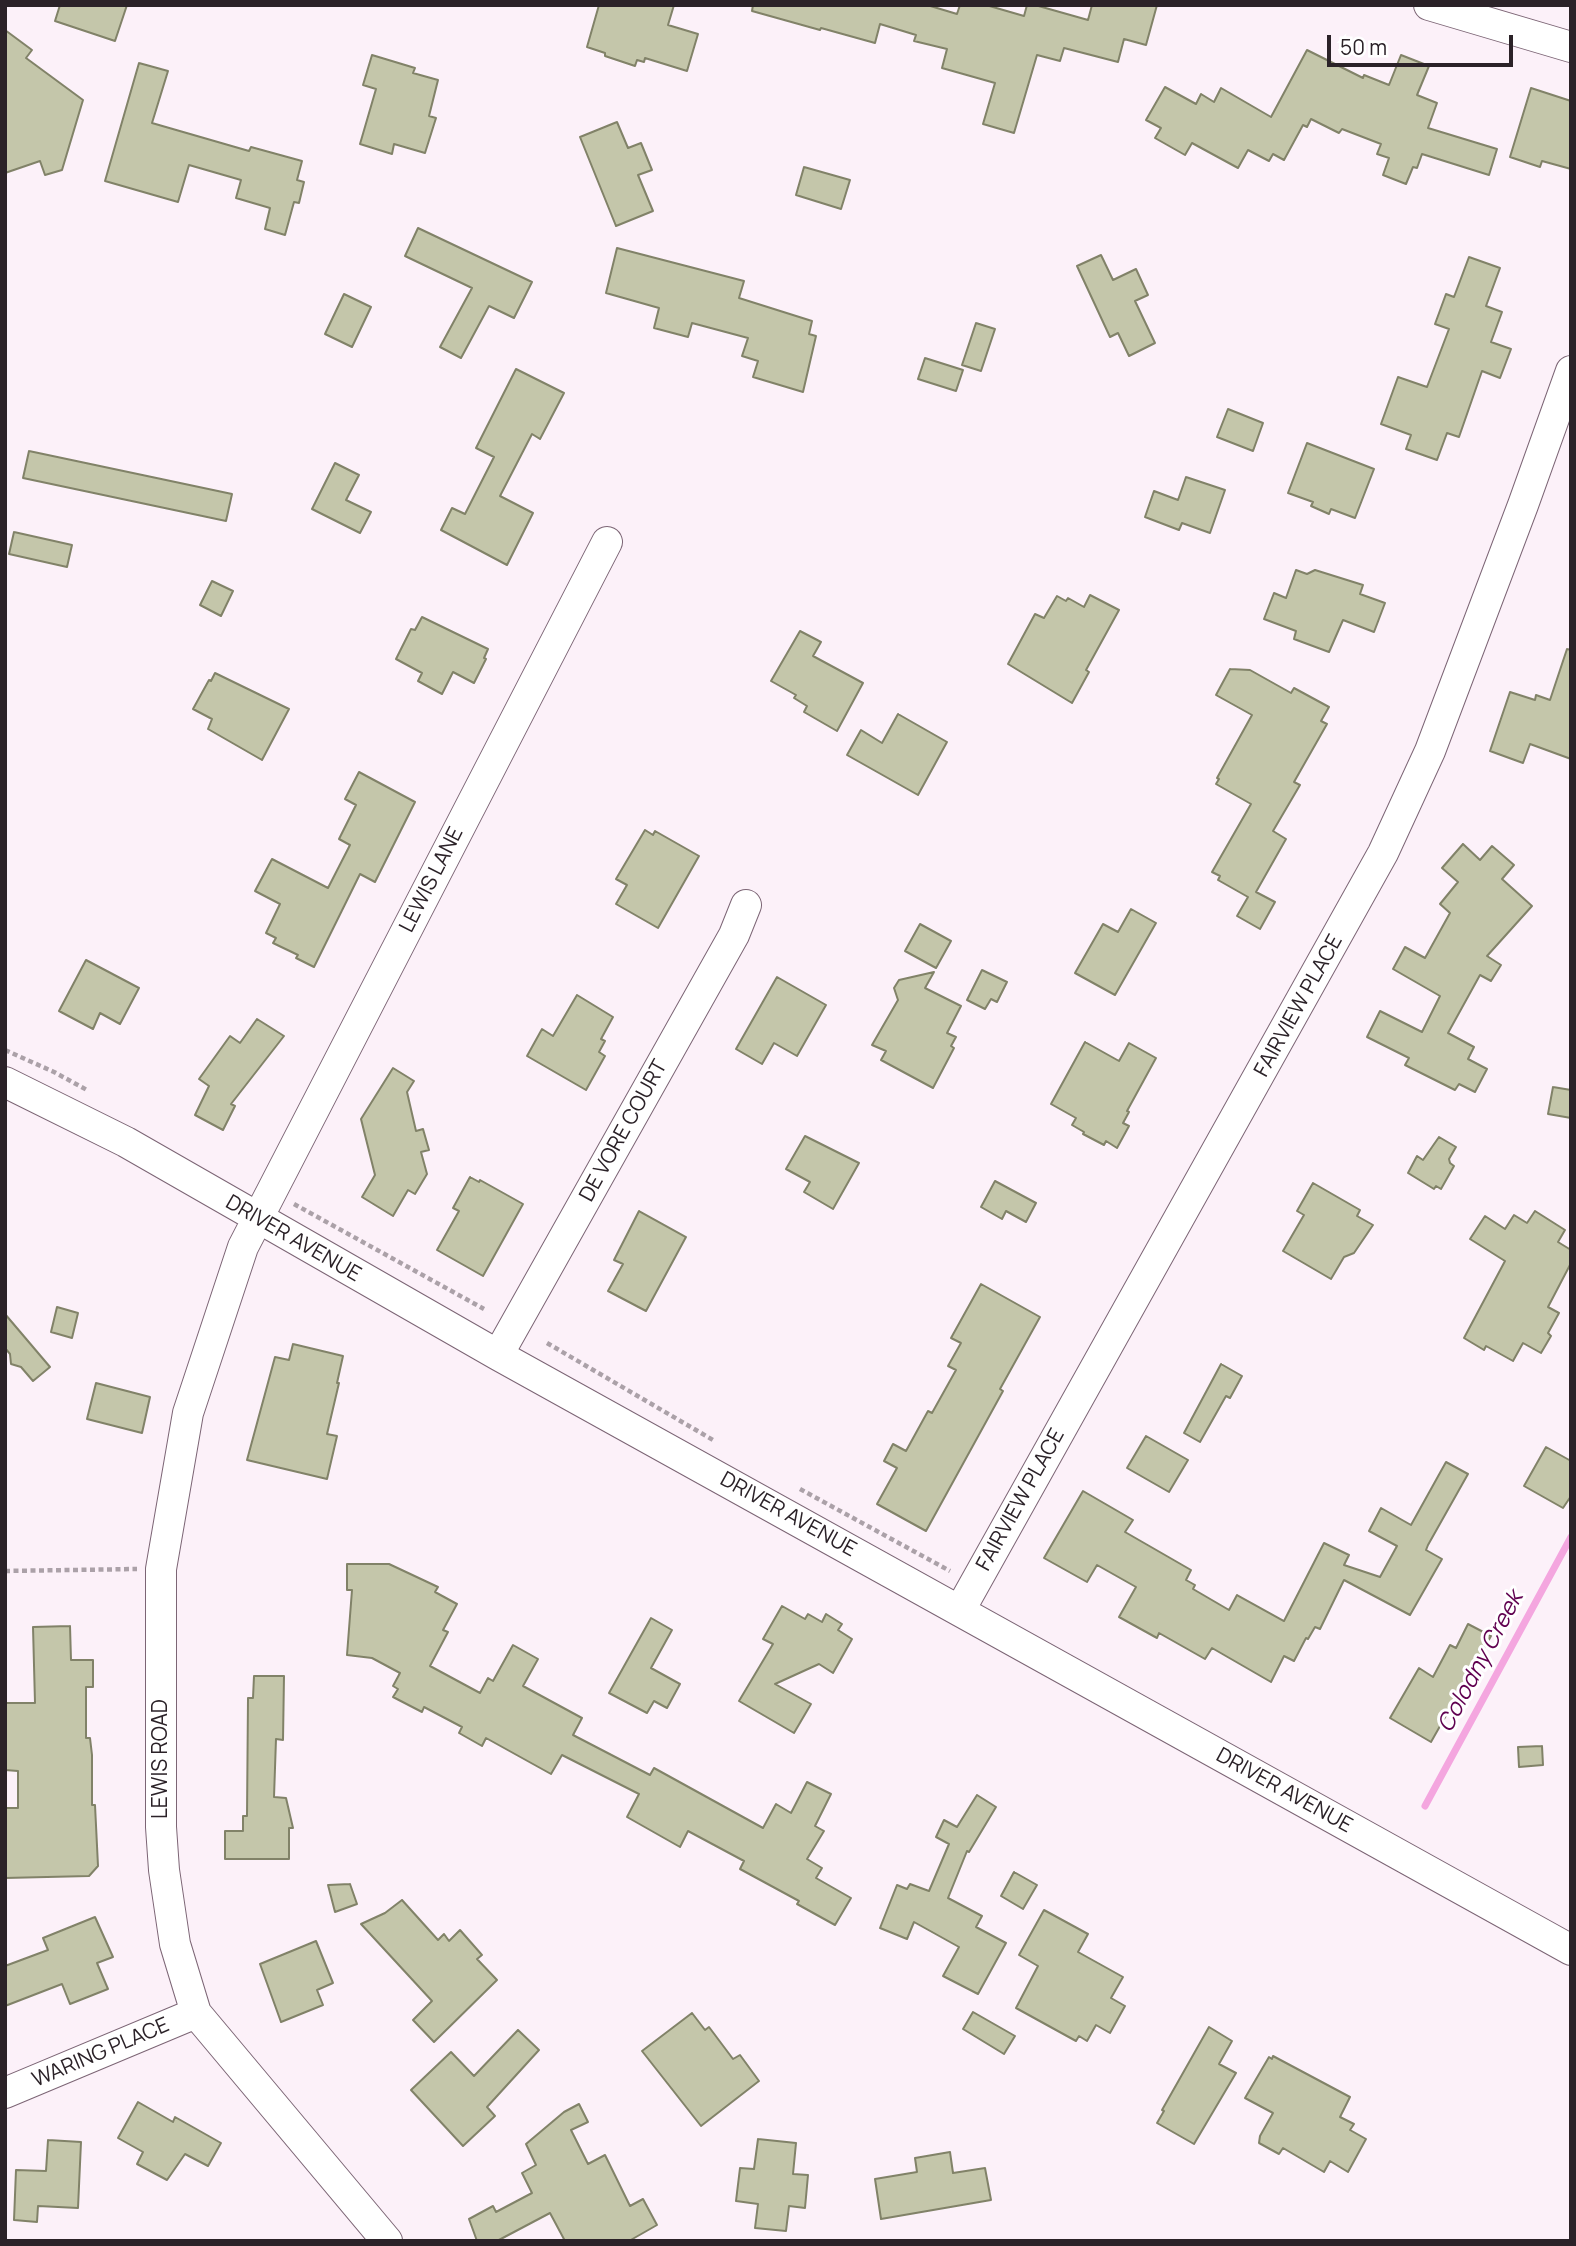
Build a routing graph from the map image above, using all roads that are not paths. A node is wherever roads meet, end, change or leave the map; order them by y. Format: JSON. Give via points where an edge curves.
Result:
{"nodes":[{"id":1,"x":1429,"y":5,"type":"edge"},
{"id":2,"x":1571,"y":47,"type":"edge"},
{"id":3,"x":1571,"y":371,"type":"edge"},
{"id":4,"x":607,"y":542,"type":"dead end"},
{"id":5,"x":746,"y":905,"type":"dead end"},
{"id":6,"x":5,"y":1082,"type":"edge"},
{"id":7,"x":258,"y":1218,"type":"junction"},
{"id":8,"x":498,"y":1355,"type":"junction"},
{"id":9,"x":960,"y":1610,"type":"junction"},
{"id":10,"x":1571,"y":1950,"type":"edge"},
{"id":11,"x":196,"y":2013,"type":"junction"},
{"id":12,"x":5,"y":2093,"type":"edge"},
{"id":13,"x":387,"y":2241,"type":"edge"}],
"edges":[{"from":1,"to":2,"type":"street"},
{"from":3,"to":9,"type":"street","name":"FAIRVIEW PLACE","via":[[1430,751],[1383,853]]},
{"from":4,"to":7,"type":"street","name":"LEWIS LANE"},
{"from":5,"to":8,"type":"street","name":"DE VORE COURT","via":[[734,935]]},
{"from":6,"to":7,"type":"street","name":"DRIVER AVENUE","via":[[126,1142]]},
{"from":7,"to":8,"type":"street","name":"DRIVER AVENUE"},
{"from":7,"to":11,"type":"street","name":"LEWIS ROAD","via":[[243,1247],[188,1413],[161,1569],[163,1859],[175,1944]]},
{"from":8,"to":9,"type":"street","name":"DRIVER AVENUE"},
{"from":9,"to":10,"type":"street","name":"DRIVER AVENUE"},
{"from":11,"to":12,"type":"street","name":"WARING PLACE"},
{"from":11,"to":13,"type":"street","name":"LEWIS ROAD"}]}
